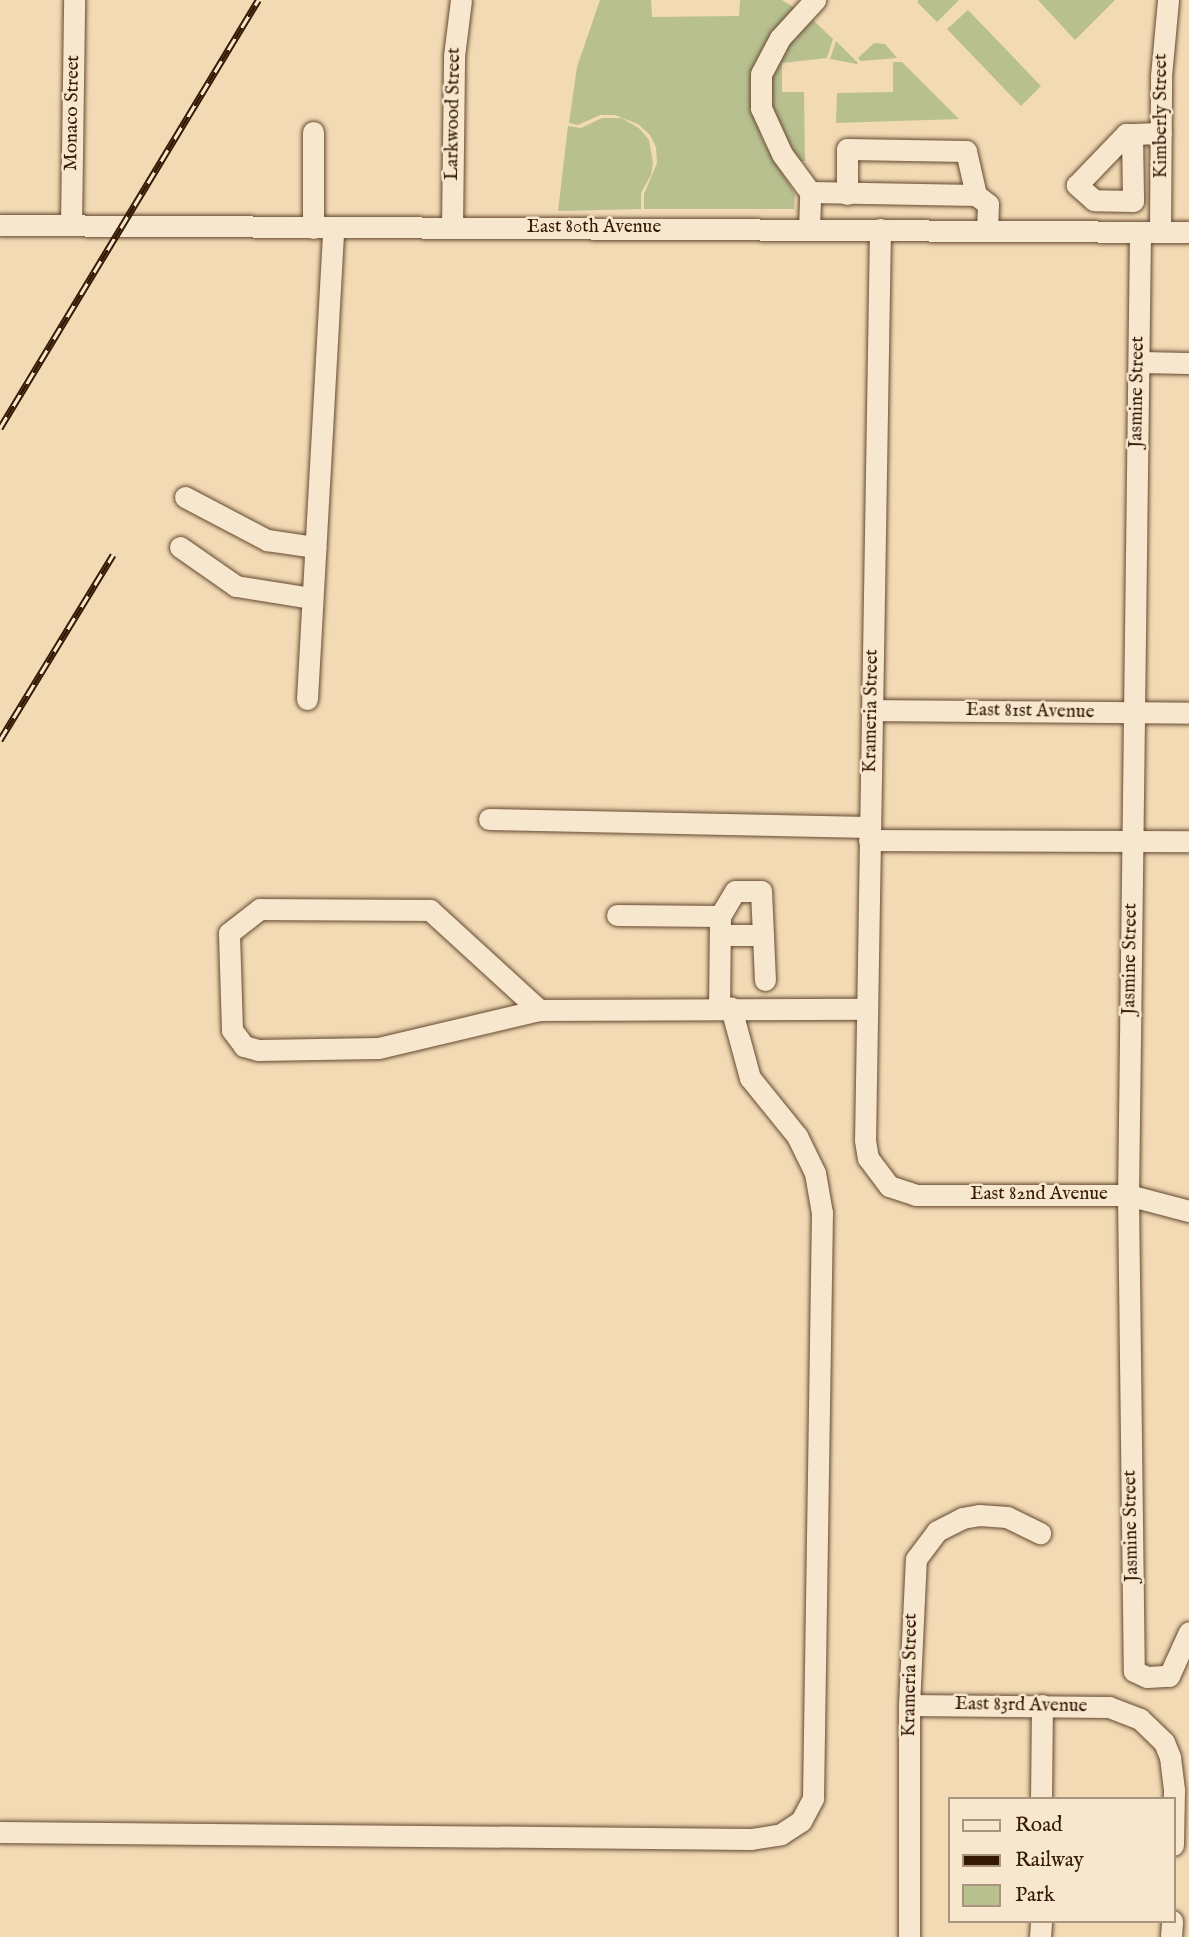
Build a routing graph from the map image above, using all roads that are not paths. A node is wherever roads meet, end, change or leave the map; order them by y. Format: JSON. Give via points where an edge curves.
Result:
{"nodes":[{"id":1,"x":74,"y":0,"type":"edge"},
{"id":2,"x":461,"y":0,"type":"edge"},
{"id":3,"x":815,"y":0,"type":"edge"},
{"id":4,"x":1168,"y":0,"type":"edge"},
{"id":5,"x":313,"y":132,"type":"dead end"},
{"id":6,"x":1161,"y":133,"type":"junction"},
{"id":7,"x":1132,"y":134,"type":"dead end"},
{"id":8,"x":810,"y":192,"type":"junction"},
{"id":9,"x":847,"y":194,"type":"junction"},
{"id":10,"x":976,"y":195,"type":"junction"},
{"id":11,"x":0,"y":225,"type":"edge"},
{"id":12,"x":71,"y":225,"type":"junction"},
{"id":13,"x":323,"y":228,"type":"junction"},
{"id":14,"x":452,"y":228,"type":"junction"},
{"id":15,"x":809,"y":229,"type":"junction"},
{"id":16,"x":880,"y":229,"type":"junction"},
{"id":17,"x":987,"y":230,"type":"junction"},
{"id":18,"x":1150,"y":232,"type":"junction"},
{"id":19,"x":1189,"y":232,"type":"edge"},
{"id":20,"x":1139,"y":362,"type":"junction"},
{"id":21,"x":1189,"y":363,"type":"edge"},
{"id":22,"x":185,"y":497,"type":"dead end"},
{"id":23,"x":180,"y":547,"type":"dead end"},
{"id":24,"x":315,"y":547,"type":"junction"},
{"id":25,"x":312,"y":598,"type":"junction"},
{"id":26,"x":307,"y":699,"type":"dead end"},
{"id":27,"x":872,"y":710,"type":"junction"},
{"id":28,"x":1135,"y":713,"type":"junction"},
{"id":29,"x":1189,"y":713,"type":"edge"},
{"id":30,"x":489,"y":820,"type":"dead end"},
{"id":31,"x":870,"y":833,"type":"junction"},
{"id":32,"x":1133,"y":841,"type":"junction"},
{"id":33,"x":1189,"y":841,"type":"edge"},
{"id":34,"x":617,"y":915,"type":"dead end"},
{"id":35,"x":720,"y":925,"type":"junction"},
{"id":36,"x":763,"y":935,"type":"junction"},
{"id":37,"x":765,"y":980,"type":"dead end"},
{"id":38,"x":725,"y":1008,"type":"junction"},
{"id":39,"x":867,"y":1009,"type":"junction"},
{"id":40,"x":539,"y":1010,"type":"junction"},
{"id":41,"x":888,"y":1186,"type":"joint"},
{"id":42,"x":1128,"y":1195,"type":"junction"},
{"id":43,"x":1189,"y":1211,"type":"edge"},
{"id":44,"x":1040,"y":1533,"type":"dead end"},
{"id":45,"x":1188,"y":1638,"type":"edge"},
{"id":46,"x":909,"y":1705,"type":"junction"},
{"id":47,"x":1042,"y":1705,"type":"junction"},
{"id":48,"x":1041,"y":1797,"type":"edge"},
{"id":49,"x":1174,"y":1797,"type":"edge"},
{"id":50,"x":0,"y":1832,"type":"edge"},
{"id":51,"x":909,"y":1937,"type":"edge"}],
"edges":[{"from":1,"to":12,"type":"street","name":"Monaco Street"},
{"from":2,"to":14,"type":"street","name":"Larkwood Street","via":[[454,56]]},
{"from":3,"to":8,"type":"street","via":[[780,38],[761,75],[761,108],[782,154]]},
{"from":4,"to":6,"type":"street","name":"Kimberly Street"},
{"from":5,"to":13,"type":"street"},
{"from":6,"to":7,"type":"street"},
{"from":6,"to":18,"type":"street","name":"Kimberly Street"},
{"from":8,"to":9,"type":"street"},
{"from":8,"to":15,"type":"street"},
{"from":9,"to":10,"type":"street"},
{"from":9,"to":10,"type":"street","via":[[847,149],[966,151]]},
{"from":10,"to":17,"type":"street","via":[[988,204]]},
{"from":11,"to":12,"type":"street","name":"East 80th Avenue"},
{"from":12,"to":13,"type":"street","name":"East 80th Avenue"},
{"from":13,"to":14,"type":"street","name":"East 80th Avenue"},
{"from":13,"to":24,"type":"street"},
{"from":14,"to":15,"type":"street","name":"East 80th Avenue"},
{"from":15,"to":16,"type":"street","name":"East 80th Avenue"},
{"from":16,"to":17,"type":"street","name":"East 80th Avenue"},
{"from":16,"to":27,"type":"street","name":"Krameria Street"},
{"from":17,"to":18,"type":"street","name":"East 80th Avenue"},
{"from":18,"to":19,"type":"street","name":"East 80th Avenue"},
{"from":18,"to":20,"type":"street","name":"Jasmine Street"},
{"from":20,"to":21,"type":"street"},
{"from":20,"to":28,"type":"street","name":"Jasmine Street"},
{"from":22,"to":24,"type":"street","via":[[267,540]]},
{"from":23,"to":25,"type":"street","via":[[236,586]]},
{"from":24,"to":25,"type":"street"},
{"from":25,"to":26,"type":"street"},
{"from":27,"to":28,"type":"street","name":"East 81st Avenue"},
{"from":27,"to":31,"type":"street","name":"Krameria Street"},
{"from":28,"to":29,"type":"street","name":"East 81st Avenue"},
{"from":28,"to":32,"type":"street","name":"Jasmine Street"},
{"from":30,"to":31,"type":"street"},
{"from":31,"to":32,"type":"street"},
{"from":31,"to":39,"type":"street","name":"Krameria Street"},
{"from":32,"to":33,"type":"street"},
{"from":32,"to":42,"type":"street","name":"Jasmine Street"},
{"from":34,"to":35,"type":"street"},
{"from":35,"to":36,"type":"street"},
{"from":35,"to":36,"type":"street","via":[[735,891],[761,891]]},
{"from":35,"to":38,"type":"street"},
{"from":36,"to":37,"type":"street"},
{"from":38,"to":39,"type":"street"},
{"from":38,"to":40,"type":"street"},
{"from":38,"to":50,"type":"street","via":[[750,1077],[797,1136],[815,1173],[821,1213],[813,1798],[801,1821],[781,1834],[751,1839]]},
{"from":39,"to":41,"type":"street","name":"Krameria Street","via":[[865,1140],[873,1168]]},
{"from":40,"to":40,"type":"street","via":[[430,910],[260,909],[229,933],[232,1030],[244,1046],[258,1050],[378,1048]]},
{"from":41,"to":42,"type":"street","name":"East 82nd Avenue","via":[[916,1195]]},
{"from":42,"to":43,"type":"street","name":"East 82nd Avenue"},
{"from":42,"to":45,"type":"street","name":"Jasmine Street","via":[[1134,1671],[1147,1677],[1169,1676]]},
{"from":44,"to":46,"type":"street","name":"Krameria Street","via":[[1007,1517],[979,1515],[950,1523],[924,1545],[913,1568]]},
{"from":46,"to":47,"type":"street","name":"East 83rd Avenue"},
{"from":46,"to":51,"type":"street","name":"Krameria Street"},
{"from":47,"to":48,"type":"street"},
{"from":47,"to":49,"type":"street","name":"East 83rd Avenue","via":[[1109,1707],[1154,1730],[1170,1757]]}]}
